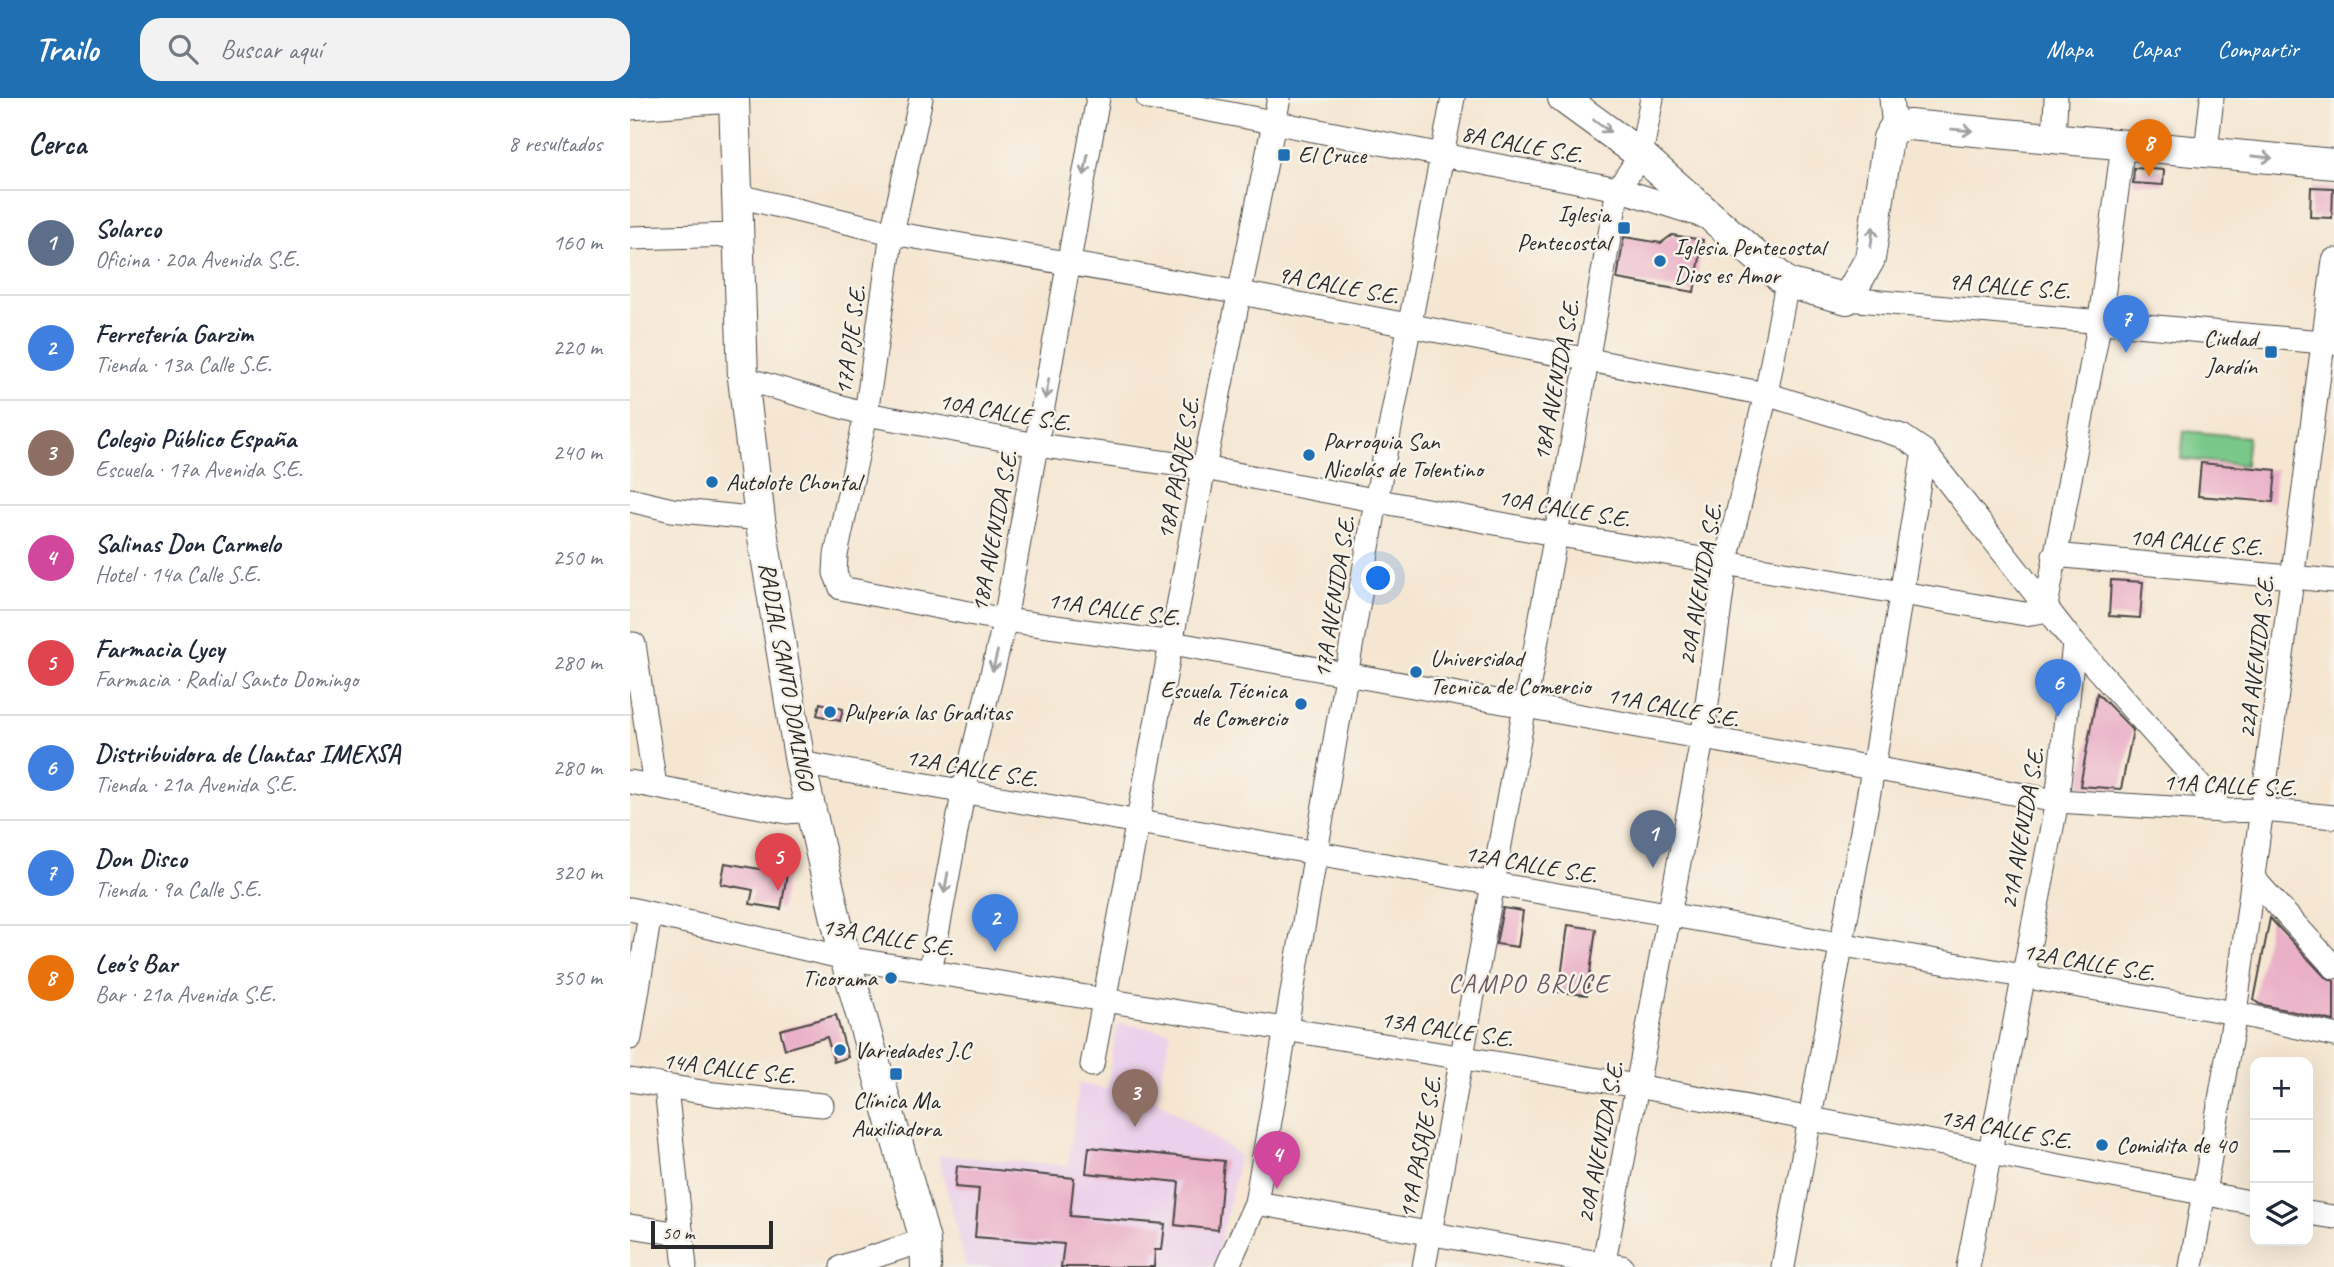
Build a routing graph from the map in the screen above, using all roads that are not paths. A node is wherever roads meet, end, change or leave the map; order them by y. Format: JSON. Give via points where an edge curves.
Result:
{"nodes":[{"id":1,"x":921,"y":98,"type":"edge"},
{"id":2,"x":1098,"y":98,"type":"edge"},
{"id":3,"x":1148,"y":98,"type":"edge"},
{"id":4,"x":1279,"y":98,"type":"edge"},
{"id":5,"x":1453,"y":98,"type":"edge"},
{"id":6,"x":1563,"y":98,"type":"edge"},
{"id":7,"x":1652,"y":98,"type":"edge"},
{"id":8,"x":1891,"y":98,"type":"edge"},
{"id":9,"x":2056,"y":98,"type":"edge"},
{"id":10,"x":2212,"y":98,"type":"edge"},
{"id":11,"x":734,"y":100,"type":"edge"},
{"id":12,"x":630,"y":107,"type":"edge"},
{"id":13,"x":1274,"y":123,"type":"junction"},
{"id":14,"x":1894,"y":128,"type":"junction"},
{"id":15,"x":2054,"y":139,"type":"junction"},
{"id":16,"x":2123,"y":144,"type":"junction"},
{"id":17,"x":2206,"y":151,"type":"junction"},
{"id":18,"x":1442,"y":155,"type":"junction"},
{"id":19,"x":1641,"y":155,"type":"junction"},
{"id":20,"x":2334,"y":164,"type":"edge"},
{"id":21,"x":1618,"y":189,"type":"junction"},
{"id":22,"x":734,"y":195,"type":"junction"},
{"id":23,"x":1717,"y":221,"type":"junction"},
{"id":24,"x":892,"y":233,"type":"junction"},
{"id":25,"x":736,"y":235,"type":"junction"},
{"id":26,"x":630,"y":238,"type":"edge"},
{"id":27,"x":2334,"y":260,"type":"edge"},
{"id":28,"x":1069,"y":265,"type":"junction"},
{"id":29,"x":1787,"y":283,"type":"junction"},
{"id":30,"x":1241,"y":293,"type":"junction"},
{"id":31,"x":1847,"y":299,"type":"junction"},
{"id":32,"x":2100,"y":320,"type":"junction"},
{"id":33,"x":1411,"y":326,"type":"junction"},
{"id":34,"x":2328,"y":343,"type":"edge"},
{"id":35,"x":1587,"y":360,"type":"junction"},
{"id":36,"x":743,"y":378,"type":"junction"},
{"id":37,"x":1766,"y":394,"type":"junction"},
{"id":38,"x":866,"y":414,"type":"junction"},
{"id":39,"x":1037,"y":445,"type":"junction"},
{"id":40,"x":1924,"y":452,"type":"junction"},
{"id":41,"x":1203,"y":468,"type":"junction"},
{"id":42,"x":630,"y":500,"type":"edge"},
{"id":43,"x":1377,"y":501,"type":"junction"},
{"id":44,"x":760,"y":519,"type":"junction"},
{"id":45,"x":1554,"y":534,"type":"junction"},
{"id":46,"x":2054,"y":555,"type":"junction"},
{"id":47,"x":1726,"y":561,"type":"junction"},
{"id":48,"x":2293,"y":577,"type":"junction"},
{"id":49,"x":2334,"y":582,"type":"edge"},
{"id":50,"x":841,"y":587,"type":"joint"},
{"id":51,"x":1899,"y":595,"type":"junction"},
{"id":52,"x":2046,"y":606,"type":"junction"},
{"id":53,"x":1005,"y":620,"type":"junction"},
{"id":54,"x":1172,"y":643,"type":"junction"},
{"id":55,"x":2074,"y":643,"type":"junction"},
{"id":56,"x":630,"y":644,"type":"edge"},
{"id":57,"x":1348,"y":676,"type":"junction"},
{"id":58,"x":1526,"y":705,"type":"junction"},
{"id":59,"x":1702,"y":740,"type":"junction"},
{"id":60,"x":800,"y":763,"type":"junction"},
{"id":61,"x":1873,"y":770,"type":"junction"},
{"id":62,"x":630,"y":782,"type":"edge"},
{"id":63,"x":655,"y":786,"type":"junction"},
{"id":64,"x":962,"y":794,"type":"junction"},
{"id":65,"x":2057,"y":801,"type":"junction"},
{"id":66,"x":809,"y":810,"type":"junction"},
{"id":67,"x":2263,"y":810,"type":"junction"},
{"id":68,"x":2222,"y":811,"type":"junction"},
{"id":69,"x":2334,"y":817,"type":"edge"},
{"id":70,"x":1138,"y":824,"type":"junction"},
{"id":71,"x":1315,"y":855,"type":"junction"},
{"id":72,"x":2253,"y":878,"type":"junction"},
{"id":73,"x":1495,"y":884,"type":"junction"},
{"id":74,"x":640,"y":912,"type":"edge"},
{"id":75,"x":1669,"y":915,"type":"junction"},
{"id":76,"x":1840,"y":945,"type":"junction"},
{"id":77,"x":845,"y":958,"type":"junction"},
{"id":78,"x":2334,"y":967,"type":"edge"},
{"id":79,"x":930,"y":971,"type":"junction"},
{"id":80,"x":2022,"y":977,"type":"junction"},
{"id":81,"x":1103,"y":1000,"type":"junction"},
{"id":82,"x":2235,"y":1013,"type":"junction"},
{"id":83,"x":1284,"y":1029,"type":"junction"},
{"id":84,"x":2334,"y":1035,"type":"edge"},
{"id":85,"x":630,"y":1038,"type":"edge"},
{"id":86,"x":1464,"y":1058,"type":"junction"},
{"id":87,"x":1092,"y":1065,"type":"dead end"},
{"id":88,"x":630,"y":1080,"type":"edge"},
{"id":89,"x":1637,"y":1086,"type":"junction"},
{"id":90,"x":666,"y":1087,"type":"junction"},
{"id":91,"x":822,"y":1105,"type":"dead end"},
{"id":92,"x":1810,"y":1119,"type":"junction"},
{"id":93,"x":1989,"y":1152,"type":"junction"},
{"id":94,"x":2205,"y":1193,"type":"junction"},
{"id":95,"x":2250,"y":1202,"type":"edge"},
{"id":96,"x":1256,"y":1203,"type":"junction"},
{"id":97,"x":2313,"y":1214,"type":"edge"},
{"id":98,"x":2334,"y":1217,"type":"edge"},
{"id":99,"x":630,"y":1226,"type":"edge"},
{"id":100,"x":680,"y":1234,"type":"junction"},
{"id":101,"x":1431,"y":1234,"type":"junction"},
{"id":102,"x":925,"y":1253,"type":"edge"},
{"id":103,"x":1610,"y":1266,"type":"edge"},
{"id":104,"x":685,"y":1267,"type":"edge"},
{"id":105,"x":842,"y":1267,"type":"edge"},
{"id":106,"x":940,"y":1267,"type":"edge"},
{"id":107,"x":1227,"y":1267,"type":"edge"},
{"id":108,"x":1424,"y":1267,"type":"edge"},
{"id":109,"x":1783,"y":1267,"type":"edge"},
{"id":110,"x":1968,"y":1267,"type":"edge"},
{"id":111,"x":2191,"y":1267,"type":"edge"}],
"edges":[{"from":1,"to":24,"type":"street","name":"17A PJE S.E."},
{"from":2,"to":28,"type":"street","name":"18A AVENIDA S.E.","one_way":true},
{"from":3,"to":13,"type":"street","name":"8A CALLE S.E."},
{"from":4,"to":13,"type":"street","name":"18A PASAJE S.E."},
{"from":5,"to":18,"type":"street","name":"17A AVENIDA S.E."},
{"from":6,"to":19,"type":"main road","one_way":true},
{"from":7,"to":19,"type":"street"},
{"from":8,"to":14,"type":"street"},
{"from":9,"to":15,"type":"street"},
{"from":10,"to":17,"type":"street"},
{"from":11,"to":12,"type":"street"},
{"from":11,"to":22,"type":"main road","name":"RADIAL SANTO DOMINGO"},
{"from":13,"to":18,"type":"street","name":"8A CALLE S.E."},
{"from":13,"to":30,"type":"street","name":"18A PASAJE S.E."},
{"from":14,"to":15,"type":"main road","one_way":true,"via":[[1909,125]]},
{"from":31,"to":14,"type":"main road","one_way":true,"via":[[1870,259],[1888,138]]},
{"from":15,"to":16,"type":"main road"},
{"from":16,"to":17,"type":"main road"},
{"from":16,"to":32,"type":"street"},
{"from":17,"to":20,"type":"main road","one_way":true},
{"from":18,"to":21,"type":"street","name":"8A CALLE S.E."},
{"from":18,"to":33,"type":"street","name":"17A AVENIDA S.E."},
{"from":19,"to":21,"type":"street","name":"18A AVENIDA S.E."},
{"from":19,"to":23,"type":"main road"},
{"from":21,"to":23,"type":"street","name":"8A CALLE S.E."},
{"from":21,"to":35,"type":"street","name":"18A AVENIDA S.E."},
{"from":22,"to":24,"type":"street","name":"9A CALLE S.E."},
{"from":22,"to":25,"type":"main road","name":"RADIAL SANTO DOMINGO"},
{"from":23,"to":29,"type":"main road"},
{"from":24,"to":28,"type":"street","name":"9A CALLE S.E."},
{"from":24,"to":38,"type":"street","name":"17A PJE S.E."},
{"from":25,"to":26,"type":"street"},
{"from":25,"to":36,"type":"main road","name":"RADIAL SANTO DOMINGO"},
{"from":27,"to":34,"type":"street","name":"22A AVENIDA S.E."},
{"from":28,"to":30,"type":"street","name":"9A CALLE S.E."},
{"from":28,"to":39,"type":"street","name":"18A AVENIDA S.E.","one_way":true},
{"from":29,"to":31,"type":"main road"},
{"from":29,"to":37,"type":"street","name":"20A AVENIDA S.E."},
{"from":30,"to":33,"type":"street","name":"9A CALLE S.E."},
{"from":30,"to":41,"type":"street","name":"18A PASAJE S.E."},
{"from":31,"to":32,"type":"street","name":"9A CALLE S.E."},
{"from":32,"to":34,"type":"street","name":"9A CALLE S.E."},
{"from":32,"to":46,"type":"street"},
{"from":33,"to":35,"type":"street","name":"9A CALLE S.E."},
{"from":33,"to":43,"type":"street","name":"17A AVENIDA S.E."},
{"from":34,"to":48,"type":"street","name":"22A AVENIDA S.E."},
{"from":35,"to":37,"type":"street","name":"9A CALLE S.E."},
{"from":35,"to":45,"type":"street","name":"18A AVENIDA S.E."},
{"from":36,"to":38,"type":"street","name":"10A CALLE S.E."},
{"from":36,"to":44,"type":"main road","name":"RADIAL SANTO DOMINGO"},
{"from":37,"to":40,"type":"street","name":"9A CALLE S.E.","via":[[1902,436]]},
{"from":37,"to":47,"type":"street","name":"20A AVENIDA S.E."},
{"from":38,"to":39,"type":"street","name":"10A CALLE S.E."},
{"from":38,"to":50,"type":"street","name":"17A PJE S.E.","via":[[836,555],[835,573]]},
{"from":39,"to":41,"type":"street","name":"10A CALLE S.E."},
{"from":39,"to":53,"type":"street","name":"18A AVENIDA S.E."},
{"from":40,"to":51,"type":"street"},
{"from":40,"to":52,"type":"street","name":"9A CALLE S.E."},
{"from":41,"to":43,"type":"street","name":"10A CALLE S.E."},
{"from":41,"to":54,"type":"street","name":"18A PASAJE S.E."},
{"from":42,"to":44,"type":"street","via":[[672,510]]},
{"from":43,"to":45,"type":"street","name":"10A CALLE S.E."},
{"from":43,"to":57,"type":"street","name":"17A AVENIDA S.E."},
{"from":44,"to":60,"type":"main road","name":"RADIAL SANTO DOMINGO"},
{"from":45,"to":47,"type":"street","name":"10A CALLE S.E."},
{"from":45,"to":58,"type":"street","name":"18A AVENIDA S.E."},
{"from":46,"to":48,"type":"street","name":"10A CALLE S.E."},
{"from":46,"to":52,"type":"street"},
{"from":47,"to":51,"type":"street","name":"10A CALLE S.E."},
{"from":47,"to":59,"type":"street","name":"20A AVENIDA S.E."},
{"from":48,"to":49,"type":"street","name":"10A CALLE S.E."},
{"from":48,"to":67,"type":"street","name":"22A AVENIDA S.E."},
{"from":50,"to":53,"type":"street","name":"11A CALLE S.E."},
{"from":51,"to":52,"type":"street","name":"10A CALLE S.E.","via":[[2025,614]]},
{"from":51,"to":61,"type":"street"},
{"from":52,"to":55,"type":"street","name":"9A CALLE S.E."},
{"from":53,"to":54,"type":"street","name":"11A CALLE S.E."},
{"from":53,"to":64,"type":"street","name":"18A AVENIDA S.E.","one_way":true},
{"from":54,"to":57,"type":"street","name":"11A CALLE S.E."},
{"from":54,"to":70,"type":"street","name":"18A PASAJE S.E."},
{"from":55,"to":65,"type":"street","name":"21A AVENIDA S.E."},
{"from":55,"to":68,"type":"street","name":"9A CALLE S.E."},
{"from":56,"to":63,"type":"street","via":[[634,644]]},
{"from":57,"to":58,"type":"street","name":"11A CALLE S.E."},
{"from":57,"to":71,"type":"street","name":"17A AVENIDA S.E."},
{"from":58,"to":59,"type":"street","name":"11A CALLE S.E."},
{"from":58,"to":73,"type":"street","name":"19A PASAJE S.E."},
{"from":59,"to":61,"type":"street","name":"11A CALLE S.E."},
{"from":59,"to":75,"type":"street","name":"20A AVENIDA S.E."},
{"from":60,"to":64,"type":"street","name":"12A CALLE S.E."},
{"from":60,"to":66,"type":"main road","name":"RADIAL SANTO DOMINGO"},
{"from":61,"to":65,"type":"street","name":"11A CALLE S.E."},
{"from":61,"to":76,"type":"street"},
{"from":62,"to":63,"type":"street"},
{"from":63,"to":66,"type":"street","via":[[787,812]]},
{"from":64,"to":70,"type":"street","name":"12A CALLE S.E."},
{"from":64,"to":79,"type":"street","name":"18A AVENIDA S.E.","one_way":true},
{"from":65,"to":68,"type":"street","name":"11A CALLE S.E."},
{"from":65,"to":80,"type":"street","name":"21A AVENIDA S.E."},
{"from":66,"to":77,"type":"main road","name":"RADIAL SANTO DOMINGO"},
{"from":67,"to":68,"type":"street","name":"11A CALLE S.E."},
{"from":67,"to":69,"type":"street","name":"11A CALLE S.E."},
{"from":67,"to":72,"type":"street","name":"22A AVENIDA S.E."},
{"from":70,"to":71,"type":"street","name":"12A CALLE S.E."},
{"from":70,"to":81,"type":"street"},
{"from":71,"to":73,"type":"street","name":"12A CALLE S.E."},
{"from":71,"to":83,"type":"street","name":"17A AVENIDA S.E."},
{"from":72,"to":78,"type":"street"},
{"from":72,"to":82,"type":"street","name":"22A AVENIDA S.E."},
{"from":73,"to":75,"type":"street","name":"12A CALLE S.E."},
{"from":73,"to":86,"type":"street","name":"19A PASAJE S.E."},
{"from":74,"to":77,"type":"street","name":"13A CALLE S.E."},
{"from":74,"to":85,"type":"street"},
{"from":75,"to":76,"type":"street","name":"12A CALLE S.E."},
{"from":75,"to":89,"type":"street","name":"20A AVENIDA S.E."},
{"from":76,"to":80,"type":"street","name":"12A CALLE S.E."},
{"from":76,"to":92,"type":"street"},
{"from":77,"to":79,"type":"street","name":"13A CALLE S.E."},
{"from":77,"to":102,"type":"main road","name":"RADIAL SANTO DOMINGO"},
{"from":79,"to":81,"type":"street","name":"13A CALLE S.E."},
{"from":80,"to":82,"type":"street","name":"12A CALLE S.E."},
{"from":80,"to":93,"type":"street","name":"21A AVENIDA S.E."},
{"from":81,"to":83,"type":"street","name":"13A CALLE S.E."},
{"from":81,"to":87,"type":"street"},
{"from":82,"to":84,"type":"street","name":"12A CALLE S.E."},
{"from":82,"to":94,"type":"street","name":"22A AVENIDA S.E."},
{"from":83,"to":86,"type":"street","name":"13A CALLE S.E."},
{"from":83,"to":96,"type":"street","name":"17A AVENIDA S.E."},
{"from":86,"to":89,"type":"street","name":"13A CALLE S.E."},
{"from":86,"to":101,"type":"street","name":"19A PASAJE S.E."},
{"from":88,"to":90,"type":"street","name":"14A CALLE S.E."},
{"from":89,"to":92,"type":"street","name":"13A CALLE S.E."},
{"from":89,"to":103,"type":"street","name":"20A AVENIDA S.E."},
{"from":90,"to":91,"type":"street","name":"14A CALLE S.E."},
{"from":90,"to":100,"type":"street"},
{"from":92,"to":93,"type":"street","name":"13A CALLE S.E."},
{"from":92,"to":109,"type":"street"},
{"from":93,"to":94,"type":"street","name":"13A CALLE S.E."},
{"from":93,"to":110,"type":"street","name":"21A AVENIDA S.E."},
{"from":94,"to":95,"type":"street","name":"13A CALLE S.E."},
{"from":94,"to":111,"type":"street","name":"22A AVENIDA S.E."},
{"from":96,"to":101,"type":"street"},
{"from":96,"to":107,"type":"street","name":"17A AVENIDA S.E."},
{"from":97,"to":98,"type":"street"},
{"from":99,"to":100,"type":"street"},
{"from":100,"to":104,"type":"street"},
{"from":101,"to":103,"type":"street"},
{"from":101,"to":108,"type":"street","name":"19A PASAJE S.E."},
{"from":102,"to":105,"type":"street"},
{"from":102,"to":106,"type":"main road","name":"RADIAL SANTO DOMINGO","via":[[935,1251]]}]}
